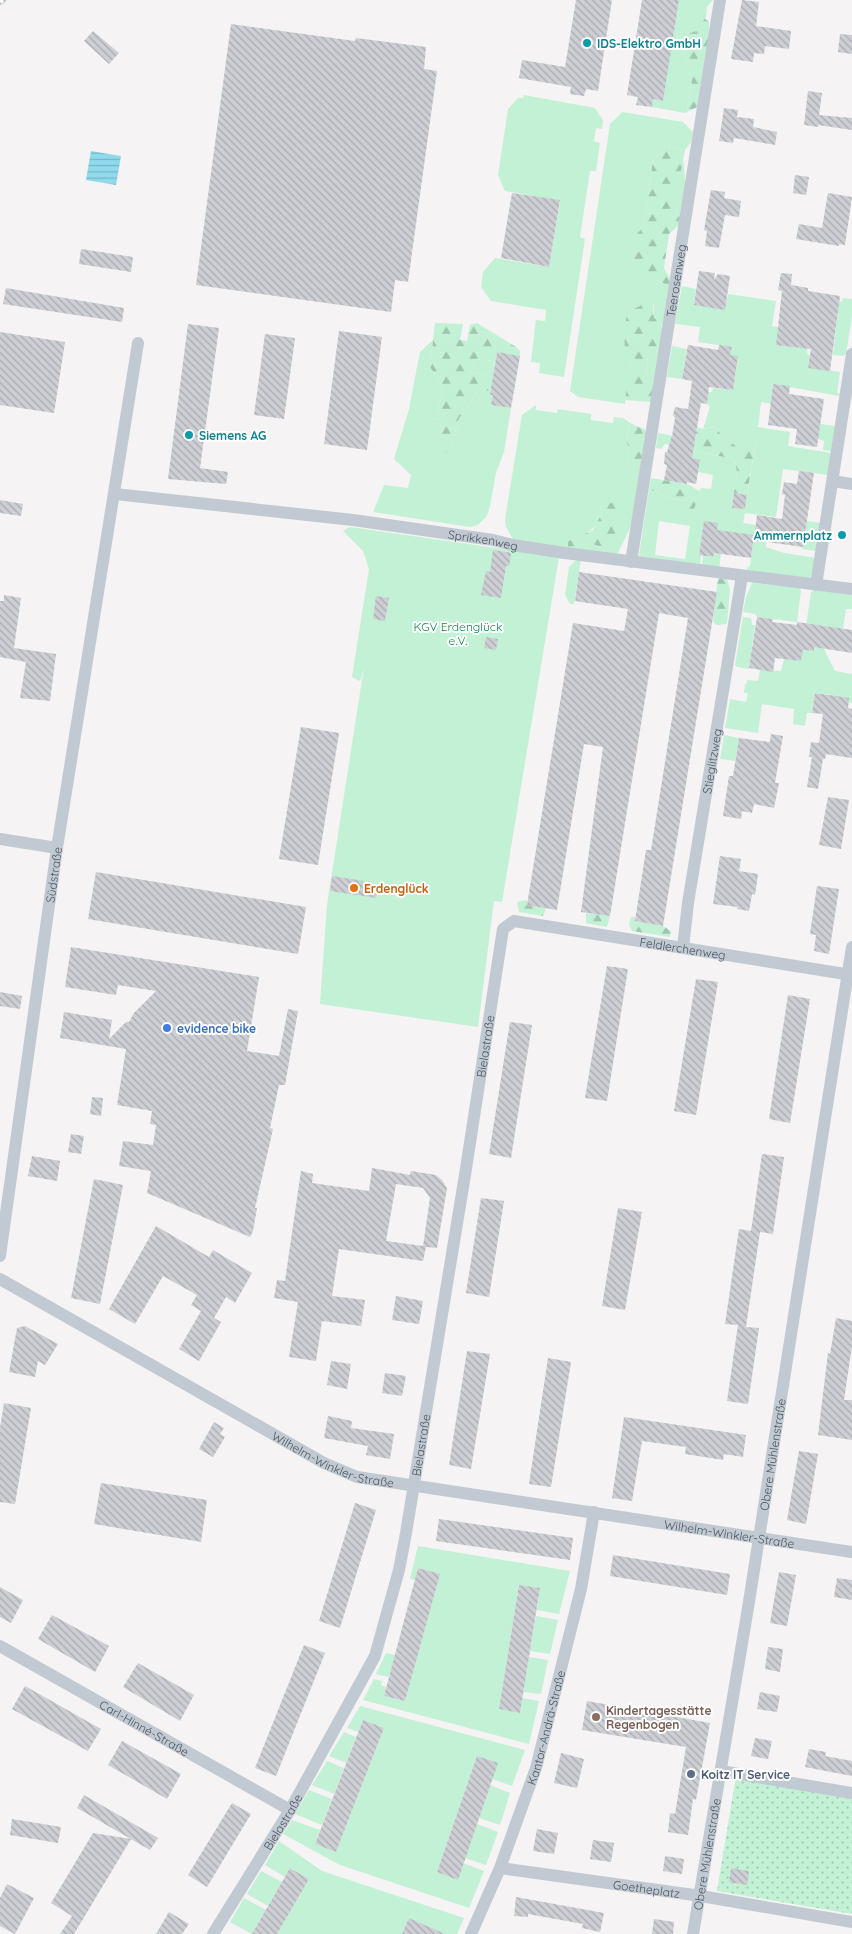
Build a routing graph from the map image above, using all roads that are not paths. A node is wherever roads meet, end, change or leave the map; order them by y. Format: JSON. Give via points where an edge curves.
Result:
{"nodes":[{"id":1,"x":720,"y":0,"type":"edge"},
{"id":2,"x":138,"y":343,"type":"dead end"},
{"id":3,"x":852,"y":354,"type":"edge"},
{"id":4,"x":833,"y":481,"type":"junction"},
{"id":5,"x":852,"y":484,"type":"edge"},
{"id":6,"x":115,"y":494,"type":"junction"},
{"id":7,"x":631,"y":562,"type":"junction"},
{"id":8,"x":742,"y":576,"type":"junction"},
{"id":9,"x":816,"y":585,"type":"junction"},
{"id":10,"x":852,"y":589,"type":"edge"},
{"id":11,"x":0,"y":839,"type":"edge"},
{"id":12,"x":58,"y":848,"type":"junction"},
{"id":13,"x":514,"y":921,"type":"joint"},
{"id":14,"x":683,"y":947,"type":"junction"},
{"id":15,"x":852,"y":947,"type":"edge"},
{"id":16,"x":850,"y":975,"type":"edge"},
{"id":17,"x":0,"y":1256,"type":"edge"},
{"id":18,"x":0,"y":1279,"type":"edge"},
{"id":19,"x":413,"y":1484,"type":"junction"},
{"id":20,"x":594,"y":1512,"type":"junction"},
{"id":21,"x":759,"y":1538,"type":"junction"},
{"id":22,"x":852,"y":1552,"type":"edge"},
{"id":23,"x":0,"y":1646,"type":"edge"},
{"id":24,"x":721,"y":1771,"type":"junction"},
{"id":25,"x":852,"y":1793,"type":"edge"},
{"id":26,"x":290,"y":1810,"type":"junction"},
{"id":27,"x":500,"y":1868,"type":"junction"},
{"id":28,"x":701,"y":1896,"type":"junction"},
{"id":29,"x":852,"y":1922,"type":"edge"},
{"id":30,"x":213,"y":1934,"type":"edge"},
{"id":31,"x":471,"y":1934,"type":"edge"},
{"id":32,"x":694,"y":1934,"type":"edge"}],
"edges":[{"from":1,"to":7,"type":"street","name":"Teerosenweg"},
{"from":2,"to":6,"type":"street","name":"Südstraße"},
{"from":3,"to":4,"type":"street"},
{"from":4,"to":5,"type":"street"},
{"from":4,"to":9,"type":"street"},
{"from":6,"to":7,"type":"street","name":"Sprikkenweg","via":[[353,520]]},
{"from":6,"to":12,"type":"street","name":"Südstraße"},
{"from":7,"to":8,"type":"street","name":"Sprikkenweg"},
{"from":8,"to":9,"type":"street","name":"Sprikkenweg"},
{"from":8,"to":14,"type":"street","name":"Stieglitzweg"},
{"from":9,"to":10,"type":"street","name":"Sprikkenweg"},
{"from":11,"to":12,"type":"street"},
{"from":12,"to":17,"type":"street","name":"Südstraße"},
{"from":13,"to":14,"type":"street","name":"Feldlerchenweg"},
{"from":13,"to":19,"type":"street","name":"Bielastraße","via":[[503,929]]},
{"from":14,"to":16,"type":"street","name":"Feldlerchenweg"},
{"from":15,"to":16,"type":"street","name":"Obere Mühlenstraße"},
{"from":16,"to":21,"type":"street","name":"Obere Mühlenstraße"},
{"from":18,"to":19,"type":"street","name":"Wilhelm-Winkler-Straße","via":[[324,1463],[357,1477]]},
{"from":19,"to":20,"type":"street","name":"Wilhelm-Winkler-Straße"},
{"from":19,"to":26,"type":"street","name":"Bielastraße","via":[[399,1570],[375,1656]]},
{"from":20,"to":21,"type":"street","name":"Wilhelm-Winkler-Straße"},
{"from":20,"to":27,"type":"street","name":"Kantor-Andrä-Straße","via":[[581,1588],[536,1768]]},
{"from":21,"to":22,"type":"street","name":"Wilhelm-Winkler-Straße"},
{"from":21,"to":24,"type":"street","name":"Obere Mühlenstraße"},
{"from":23,"to":26,"type":"street","name":"Carl-Hinné-Straße"},
{"from":24,"to":25,"type":"street"},
{"from":24,"to":28,"type":"street","name":"Obere Mühlenstraße"},
{"from":26,"to":30,"type":"street","name":"Bielastraße"},
{"from":27,"to":28,"type":"street","name":"Goetheplatz"},
{"from":27,"to":31,"type":"street","name":"Kantor-Andrä-Straße"},
{"from":28,"to":29,"type":"street","name":"Goetheplatz"},
{"from":28,"to":32,"type":"street","name":"Obere Mühlenstraße"}]}
